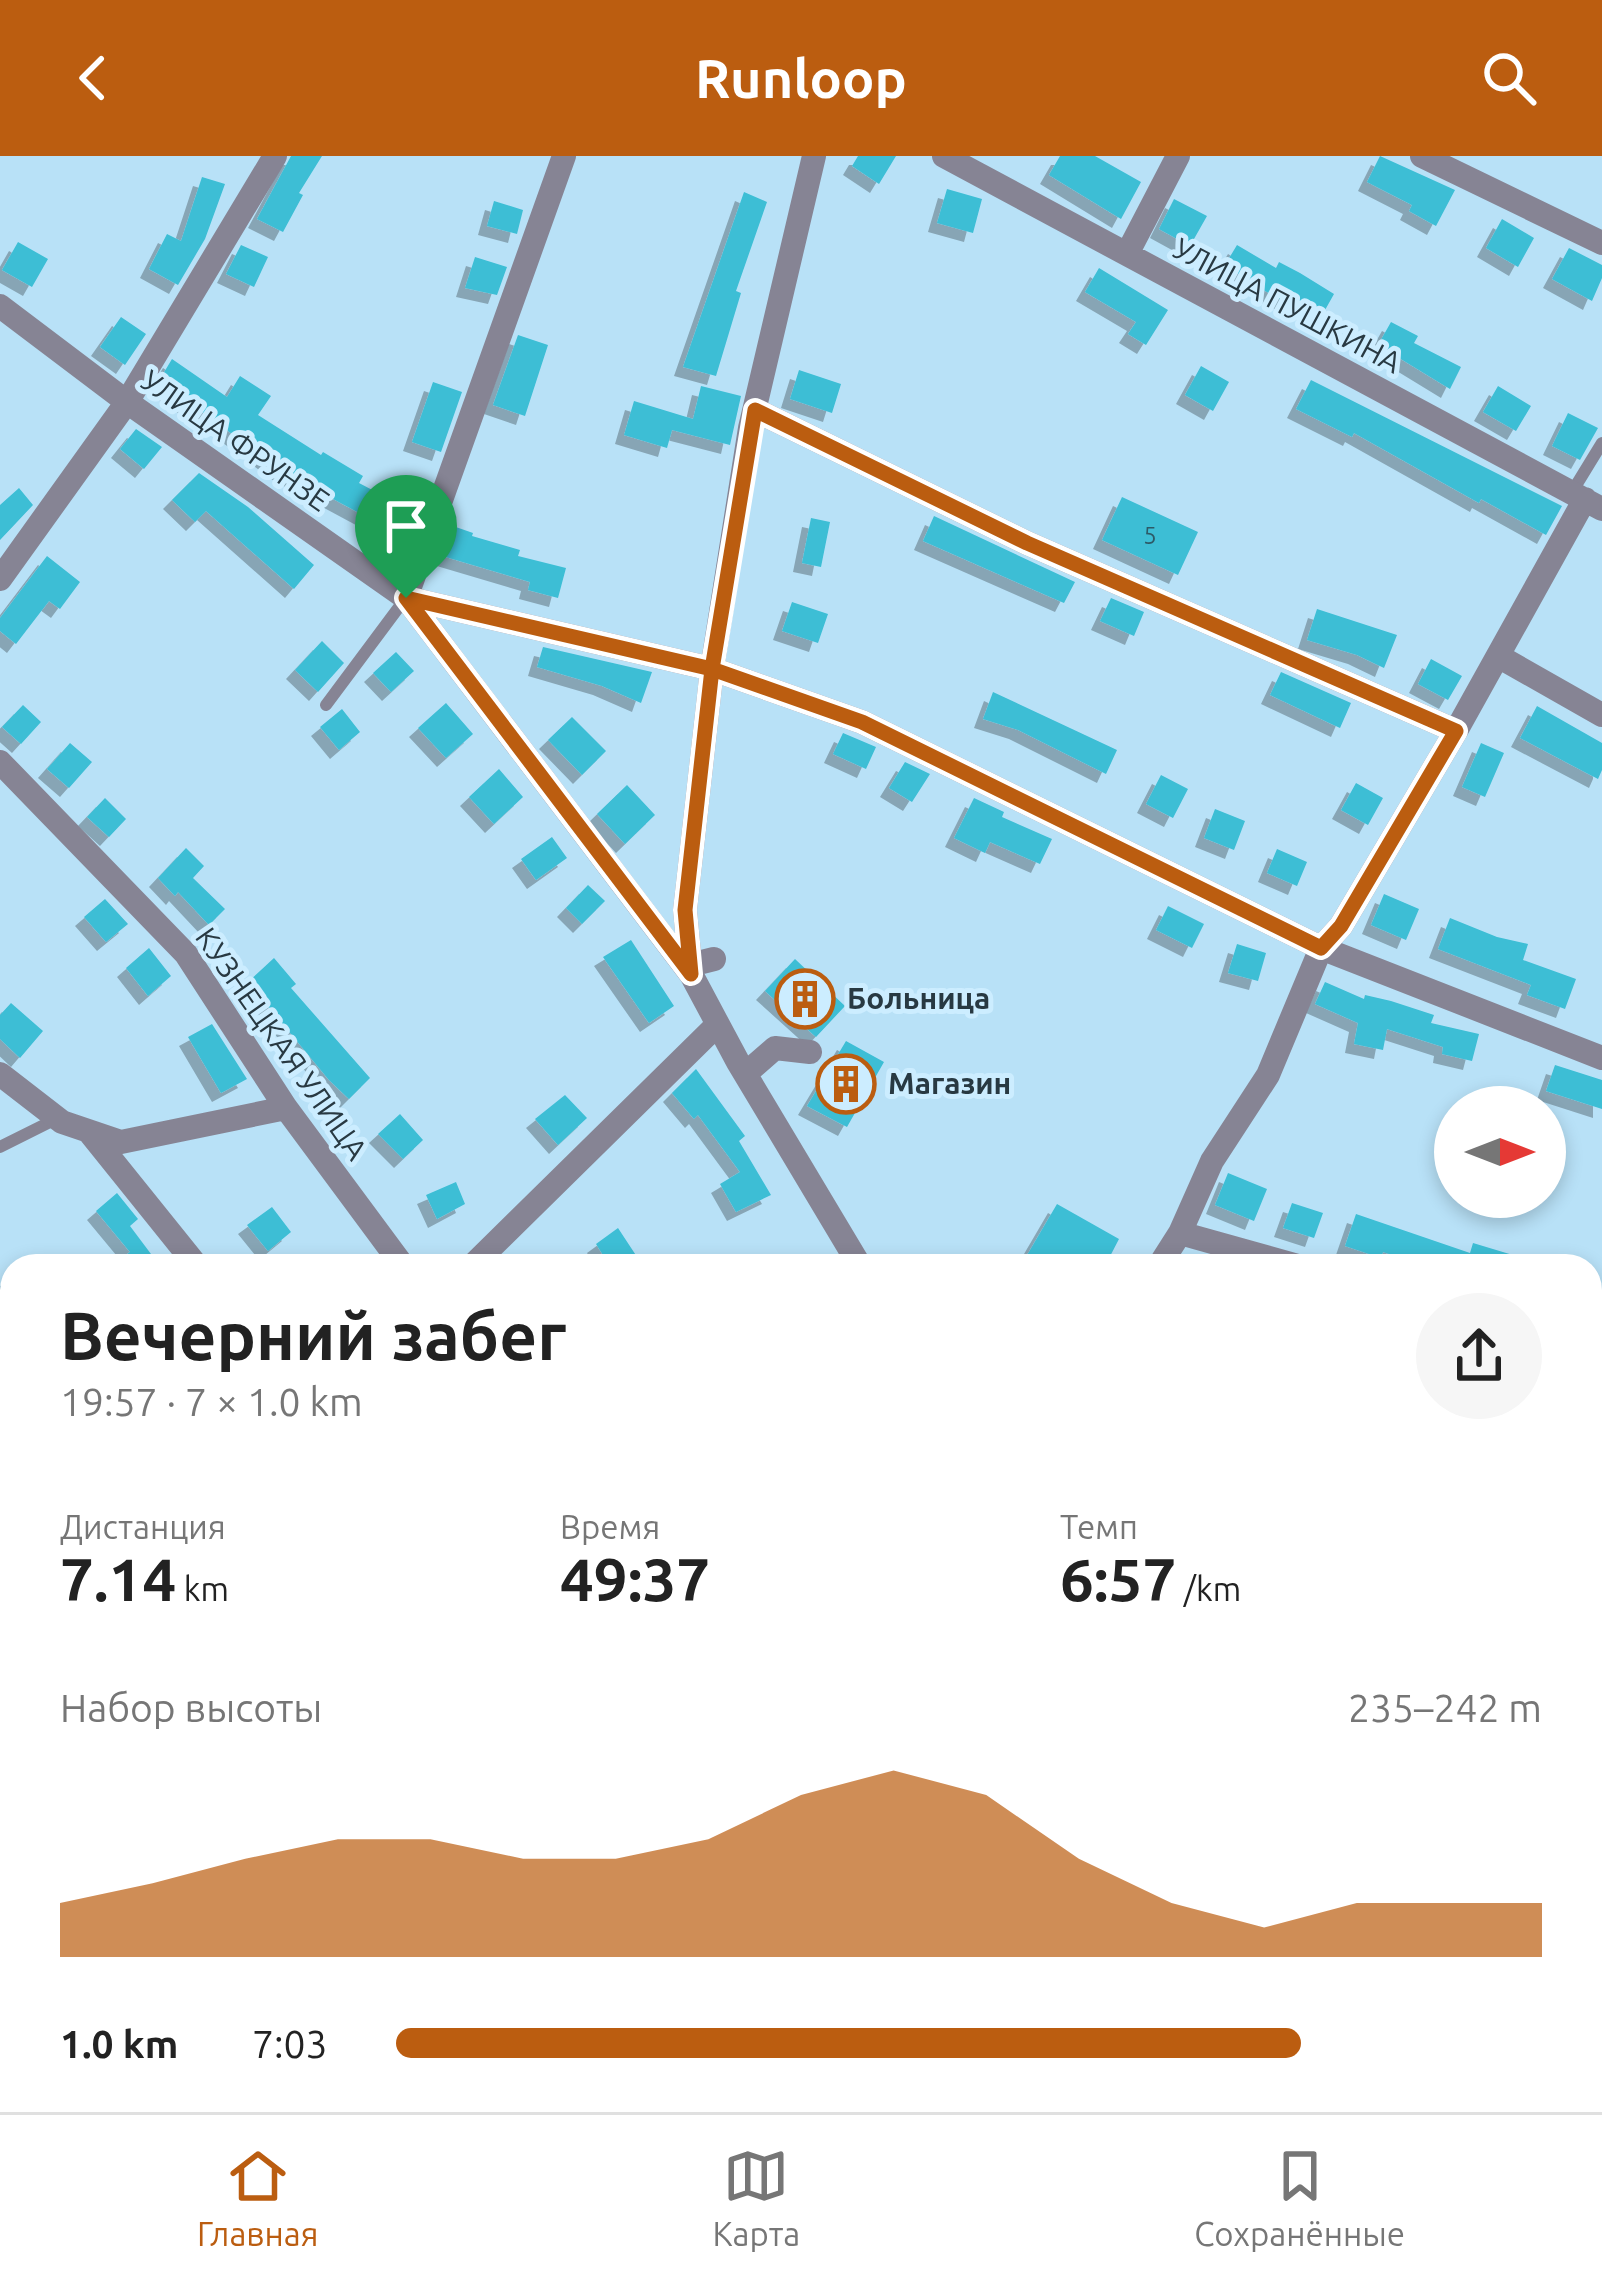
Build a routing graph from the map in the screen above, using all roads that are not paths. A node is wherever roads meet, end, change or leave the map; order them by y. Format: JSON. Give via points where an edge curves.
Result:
{"nodes":[{"id":1,"x":274,"y":156,"type":"edge"},
{"id":2,"x":564,"y":156,"type":"edge"},
{"id":3,"x":814,"y":156,"type":"edge"},
{"id":4,"x":944,"y":156,"type":"edge"},
{"id":5,"x":1178,"y":156,"type":"edge"},
{"id":6,"x":1422,"y":156,"type":"edge"},
{"id":7,"x":1602,"y":243,"type":"edge"},
{"id":8,"x":1126,"y":254,"type":"junction"},
{"id":9,"x":0,"y":306,"type":"edge"},
{"id":10,"x":127,"y":402,"type":"junction"},
{"id":11,"x":755,"y":410,"type":"junction"},
{"id":12,"x":1602,"y":443,"type":"edge"},
{"id":13,"x":1586,"y":500,"type":"edge"},
{"id":14,"x":0,"y":580,"type":"edge"},
{"id":15,"x":406,"y":598,"type":"junction"},
{"id":16,"x":1498,"y":656,"type":"junction"},
{"id":17,"x":712,"y":669,"type":"junction"},
{"id":18,"x":326,"y":706,"type":"dead end"},
{"id":19,"x":1602,"y":716,"type":"edge"},
{"id":20,"x":1456,"y":731,"type":"junction"},
{"id":21,"x":0,"y":762,"type":"edge"},
{"id":22,"x":1321,"y":948,"type":"junction"},
{"id":23,"x":698,"y":966,"type":"junction"},
{"id":24,"x":717,"y":1025,"type":"junction"},
{"id":25,"x":810,"y":1052,"type":"dead end"},
{"id":26,"x":1602,"y":1058,"type":"edge"},
{"id":27,"x":0,"y":1074,"type":"edge"},
{"id":28,"x":745,"y":1074,"type":"junction"},
{"id":29,"x":286,"y":1108,"type":"junction"},
{"id":30,"x":57,"y":1118,"type":"junction"},
{"id":31,"x":89,"y":1131,"type":"junction"},
{"id":32,"x":0,"y":1147,"type":"edge"},
{"id":33,"x":1180,"y":1233,"type":"junction"},
{"id":34,"x":187,"y":1254,"type":"edge"},
{"id":35,"x":394,"y":1254,"type":"edge"},
{"id":36,"x":484,"y":1254,"type":"edge"},
{"id":37,"x":853,"y":1254,"type":"edge"},
{"id":38,"x":1167,"y":1254,"type":"edge"},
{"id":39,"x":1255,"y":1254,"type":"edge"}],
"edges":[{"from":1,"to":10,"type":"street"},
{"from":2,"to":15,"type":"street"},
{"from":3,"to":11,"type":"street","name":"УЛИЦА ФРУНЗЕ"},
{"from":4,"to":8,"type":"street","name":"УЛИЦА ПУШКИНА"},
{"from":5,"to":8,"type":"street"},
{"from":6,"to":7,"type":"street"},
{"from":8,"to":13,"type":"street","name":"УЛИЦА ПУШКИНА"},
{"from":9,"to":10,"type":"street","name":"УЛИЦА ФРУНЗЕ"},
{"from":10,"to":14,"type":"street"},
{"from":10,"to":15,"type":"street","name":"УЛИЦА ФРУНЗЕ"},
{"from":11,"to":17,"type":"street","name":"УЛИЦА ФРУНЗЕ"},
{"from":11,"to":20,"type":"street","via":[[1027,543]]},
{"from":12,"to":13,"type":"lane"},
{"from":13,"to":16,"type":"street"},
{"from":15,"to":17,"type":"street"},
{"from":15,"to":18,"type":"lane"},
{"from":15,"to":23,"type":"street","name":"УЛИЦА ФРУНЗЕ"},
{"from":16,"to":19,"type":"street"},
{"from":16,"to":20,"type":"street"},
{"from":17,"to":22,"type":"street","via":[[862,722]]},
{"from":17,"to":23,"type":"street","name":"УЛИЦА ФРУНЗЕ","via":[[685,910]]},
{"from":20,"to":22,"type":"street"},
{"from":21,"to":29,"type":"street","name":"КУЗНЕЦКАЯ УЛИЦА","via":[[186,954]]},
{"from":22,"to":26,"type":"street"},
{"from":22,"to":33,"type":"street","via":[[1268,1076],[1212,1161]]},
{"from":23,"to":24,"type":"street","name":"УЛИЦА ФРУНЗЕ"},
{"from":24,"to":28,"type":"street","name":"УЛИЦА ФРУНЗЕ"},
{"from":24,"to":36,"type":"street"},
{"from":25,"to":28,"type":"street","via":[[775,1048]]},
{"from":27,"to":30,"type":"street"},
{"from":28,"to":37,"type":"street","name":"УЛИЦА ФРУНЗЕ"},
{"from":29,"to":31,"type":"street","via":[[121,1142]]},
{"from":29,"to":35,"type":"street","name":"КУЗНЕЦКАЯ УЛИЦА"},
{"from":30,"to":31,"type":"street"},
{"from":30,"to":32,"type":"lane"},
{"from":31,"to":34,"type":"street"},
{"from":33,"to":38,"type":"street"},
{"from":33,"to":39,"type":"street"}]}
